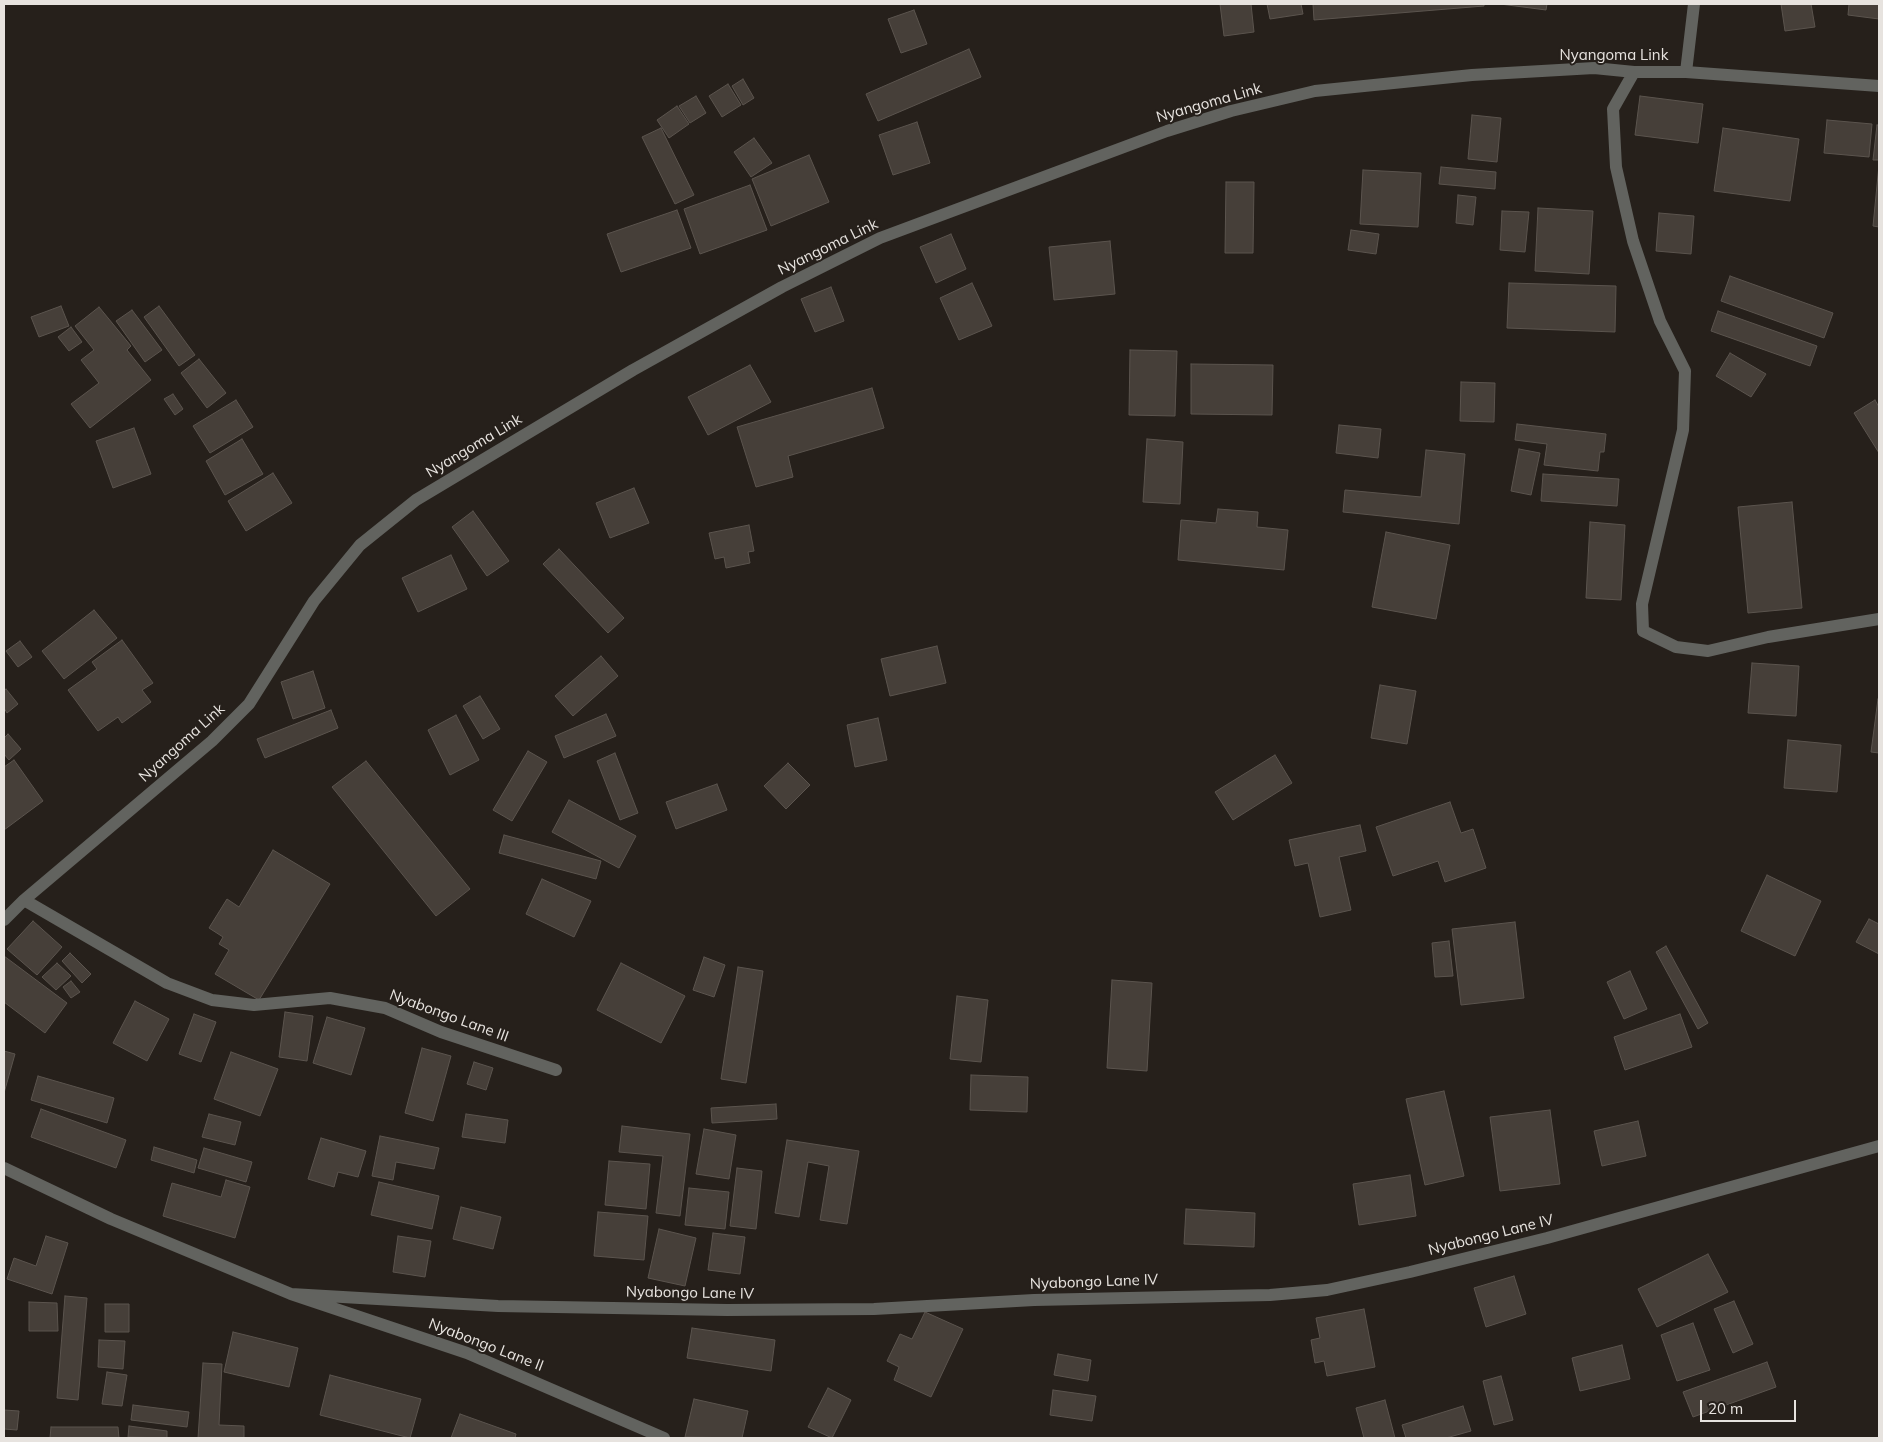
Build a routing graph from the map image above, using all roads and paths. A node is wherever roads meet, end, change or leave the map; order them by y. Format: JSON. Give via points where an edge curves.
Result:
{"nodes":[{"id":1,"x":1694,"y":4,"type":"edge"},
{"id":2,"x":1634,"y":72,"type":"junction"},
{"id":3,"x":1686,"y":72,"type":"junction"},
{"id":4,"x":1879,"y":86,"type":"edge"},
{"id":5,"x":1879,"y":619,"type":"edge"},
{"id":6,"x":24,"y":900,"type":"junction"},
{"id":7,"x":4,"y":920,"type":"edge"},
{"id":8,"x":556,"y":1070,"type":"dead end"},
{"id":9,"x":1879,"y":1146,"type":"edge"},
{"id":10,"x":4,"y":1168,"type":"edge"},
{"id":11,"x":291,"y":1294,"type":"junction"},
{"id":12,"x":664,"y":1438,"type":"edge"}],
"edges":[{"from":1,"to":3,"type":"street"},
{"from":2,"to":3,"type":"street","name":"Nyangoma Link"},
{"from":2,"to":5,"type":"street","via":[[1613,109],[1616,167],[1633,241],[1660,321],[1685,371],[1683,430],[1642,604],[1643,631],[1676,647],[1708,651],[1768,637]]},
{"from":2,"to":6,"type":"street","name":"Nyangoma Link","via":[[1594,68],[1472,75],[1316,91],[1231,111],[1167,131],[880,238],[782,287],[633,370],[416,500],[360,544],[314,601],[249,704],[212,741]]},
{"from":3,"to":4,"type":"street","name":"Nyangoma Link"},
{"from":6,"to":7,"type":"street","name":"Nyangoma Link"},
{"from":6,"to":8,"type":"street","name":"Nyabongo Lane III","via":[[166,983],[212,1000],[254,1005],[330,998],[385,1008],[441,1032]]},
{"from":9,"to":11,"type":"street","name":"Nyabongo Lane IV","via":[[1547,1238],[1327,1290],[874,1309],[727,1310],[498,1306]]},
{"from":10,"to":11,"type":"street","via":[[111,1219]]},
{"from":11,"to":12,"type":"street","name":"Nyabongo Lane II","via":[[468,1352]]}]}
